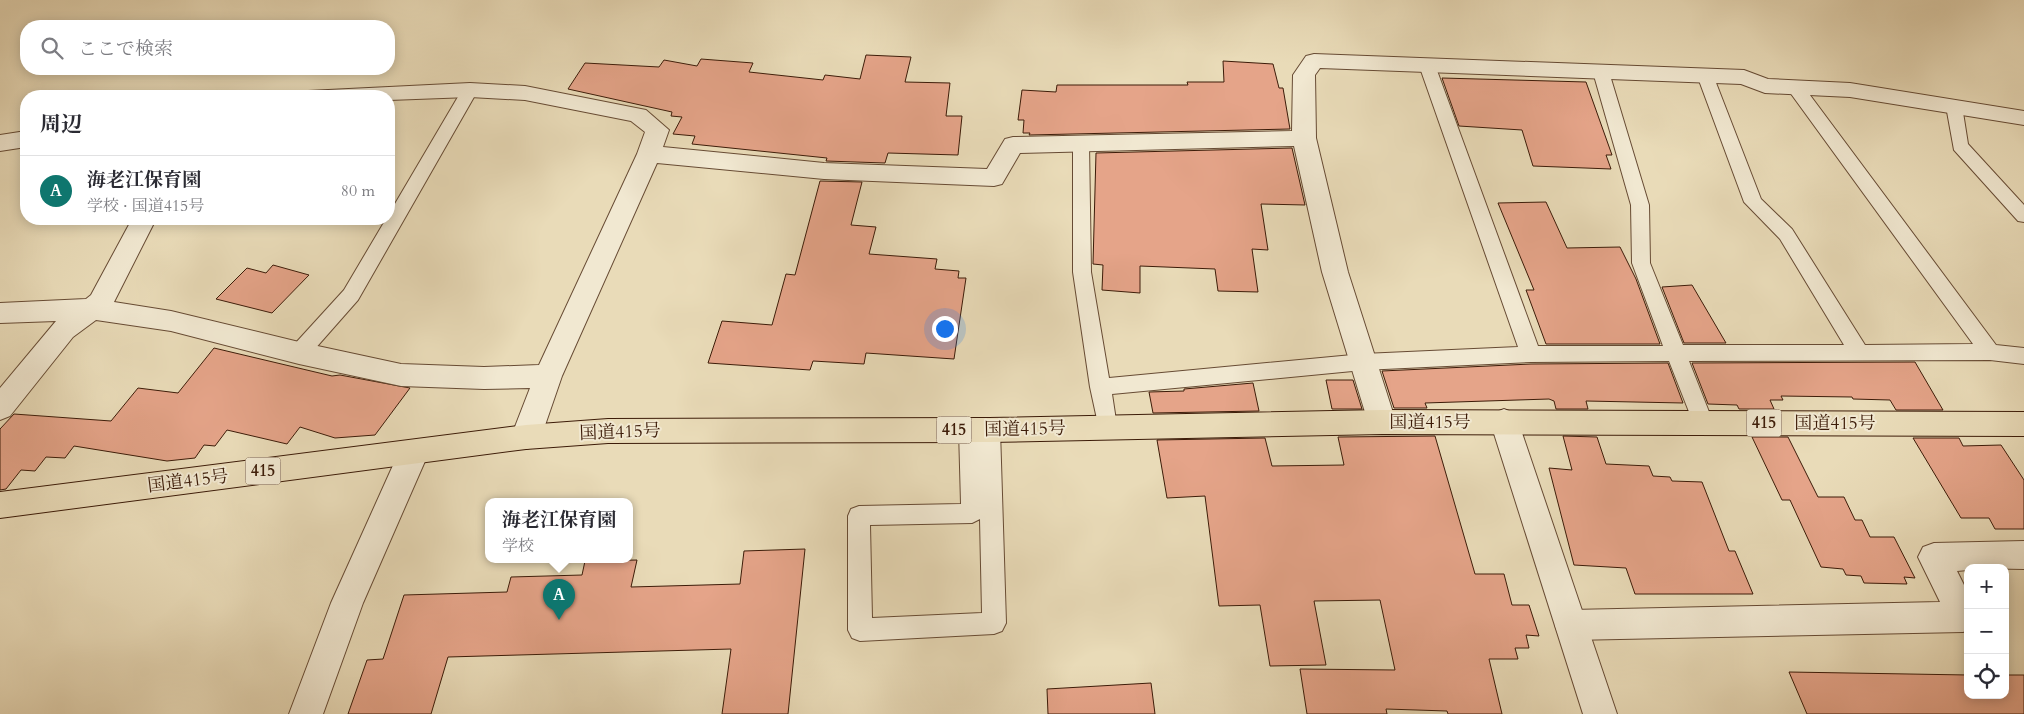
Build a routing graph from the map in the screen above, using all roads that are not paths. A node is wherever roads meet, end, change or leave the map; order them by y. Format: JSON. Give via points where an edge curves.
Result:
{"nodes":[{"id":1,"x":1427,"y":65,"type":"junction"},
{"id":2,"x":1601,"y":72,"type":"junction"},
{"id":3,"x":1706,"y":76,"type":"junction"},
{"id":4,"x":1795,"y":87,"type":"junction"},
{"id":5,"x":470,"y":90,"type":"junction"},
{"id":6,"x":395,"y":93,"type":"edge"},
{"id":7,"x":1954,"y":106,"type":"junction"},
{"id":8,"x":2024,"y":118,"type":"edge"},
{"id":9,"x":1304,"y":138,"type":"junction"},
{"id":10,"x":20,"y":140,"type":"edge"},
{"id":11,"x":0,"y":143,"type":"edge"},
{"id":12,"x":1081,"y":144,"type":"junction"},
{"id":13,"x":649,"y":154,"type":"junction"},
{"id":14,"x":2024,"y":216,"type":"edge"},
{"id":15,"x":395,"y":219,"type":"edge"},
{"id":16,"x":141,"y":225,"type":"edge"},
{"id":17,"x":392,"y":225,"type":"edge"},
{"id":18,"x":90,"y":309,"type":"junction"},
{"id":19,"x":0,"y":313,"type":"edge"},
{"id":20,"x":1859,"y":352,"type":"junction"},
{"id":21,"x":1990,"y":352,"type":"junction"},
{"id":22,"x":299,"y":353,"type":"junction"},
{"id":23,"x":1531,"y":354,"type":"junction"},
{"id":24,"x":1676,"y":354,"type":"junction"},
{"id":25,"x":2024,"y":356,"type":"edge"},
{"id":26,"x":1363,"y":362,"type":"junction"},
{"id":27,"x":548,"y":376,"type":"junction"},
{"id":28,"x":1100,"y":387,"type":"junction"},
{"id":29,"x":0,"y":408,"type":"edge"},
{"id":30,"x":1504,"y":421,"type":"junction"},
{"id":31,"x":1382,"y":422,"type":"junction"},
{"id":32,"x":1703,"y":422,"type":"junction"},
{"id":33,"x":2024,"y":424,"type":"edge"},
{"id":34,"x":1107,"y":427,"type":"junction"},
{"id":35,"x":979,"y":430,"type":"junction"},
{"id":36,"x":526,"y":437,"type":"junction"},
{"id":37,"x":414,"y":452,"type":"junction"},
{"id":38,"x":0,"y":506,"type":"edge"},
{"id":39,"x":2024,"y":555,"type":"edge"},
{"id":40,"x":1571,"y":625,"type":"junction"},
{"id":41,"x":306,"y":714,"type":"edge"},
{"id":42,"x":1600,"y":714,"type":"edge"}],
"edges":[{"from":1,"to":2,"type":"street"},
{"from":1,"to":9,"type":"street","via":[[1314,62],[1304,75]]},
{"from":1,"to":23,"type":"lane"},
{"from":2,"to":3,"type":"street"},
{"from":2,"to":24,"type":"lane","via":[[1640,205],[1641,263]]},
{"from":3,"to":4,"type":"street","via":[[1744,77],[1765,86]]},
{"from":3,"to":20,"type":"lane","via":[[1753,202],[1786,234]]},
{"from":4,"to":7,"type":"street","via":[[1850,90]]},
{"from":4,"to":21,"type":"lane"},
{"from":5,"to":6,"type":"street"},
{"from":5,"to":13,"type":"street","via":[[525,93],[638,115],[657,130]]},
{"from":5,"to":15,"type":"lane"},
{"from":7,"to":8,"type":"street"},
{"from":7,"to":14,"type":"lane","via":[[1960,146]]},
{"from":9,"to":12,"type":"street"},
{"from":9,"to":26,"type":"street","via":[[1335,272]]},
{"from":10,"to":11,"type":"street"},
{"from":12,"to":13,"type":"street","via":[[1014,145],[994,178],[824,171]]},
{"from":12,"to":28,"type":"lane","via":[[1082,272]]},
{"from":13,"to":27,"type":"street"},
{"from":16,"to":18,"type":"street","via":[[101,302]]},
{"from":17,"to":22,"type":"lane","via":[[351,295]]},
{"from":18,"to":19,"type":"street"},
{"from":18,"to":22,"type":"street","via":[[171,320]]},
{"from":18,"to":29,"type":"street","via":[[63,330]]},
{"from":20,"to":21,"type":"lane"},
{"from":20,"to":24,"type":"lane"},
{"from":21,"to":25,"type":"lane"},
{"from":22,"to":27,"type":"street","via":[[401,375]]},
{"from":23,"to":24,"type":"lane"},
{"from":23,"to":26,"type":"lane"},
{"from":24,"to":32,"type":"lane"},
{"from":26,"to":28,"type":"lane"},
{"from":26,"to":31,"type":"street"},
{"from":27,"to":36,"type":"street"},
{"from":28,"to":34,"type":"lane"},
{"from":30,"to":31,"type":"highway","name":"国道415号","number":"415"},
{"from":30,"to":32,"type":"highway","name":"国道415号","number":"415"},
{"from":30,"to":40,"type":"street"},
{"from":31,"to":34,"type":"highway","name":"国道415号","number":"415"},
{"from":32,"to":33,"type":"highway","name":"国道415号","number":"415"},
{"from":34,"to":35,"type":"highway","name":"国道415号","number":"415"},
{"from":35,"to":35,"type":"lane","via":[[994,623],[860,630],[859,516],[972,513]]},
{"from":35,"to":36,"type":"highway","name":"国道415号","number":"415","via":[[608,431]]},
{"from":36,"to":37,"type":"highway","name":"国道415号","number":"415"},
{"from":37,"to":38,"type":"highway","name":"国道415号","number":"415"},
{"from":37,"to":41,"type":"street","via":[[347,602]]},
{"from":39,"to":40,"type":"street","via":[[1934,557],[1963,616]]},
{"from":40,"to":42,"type":"street"}]}
